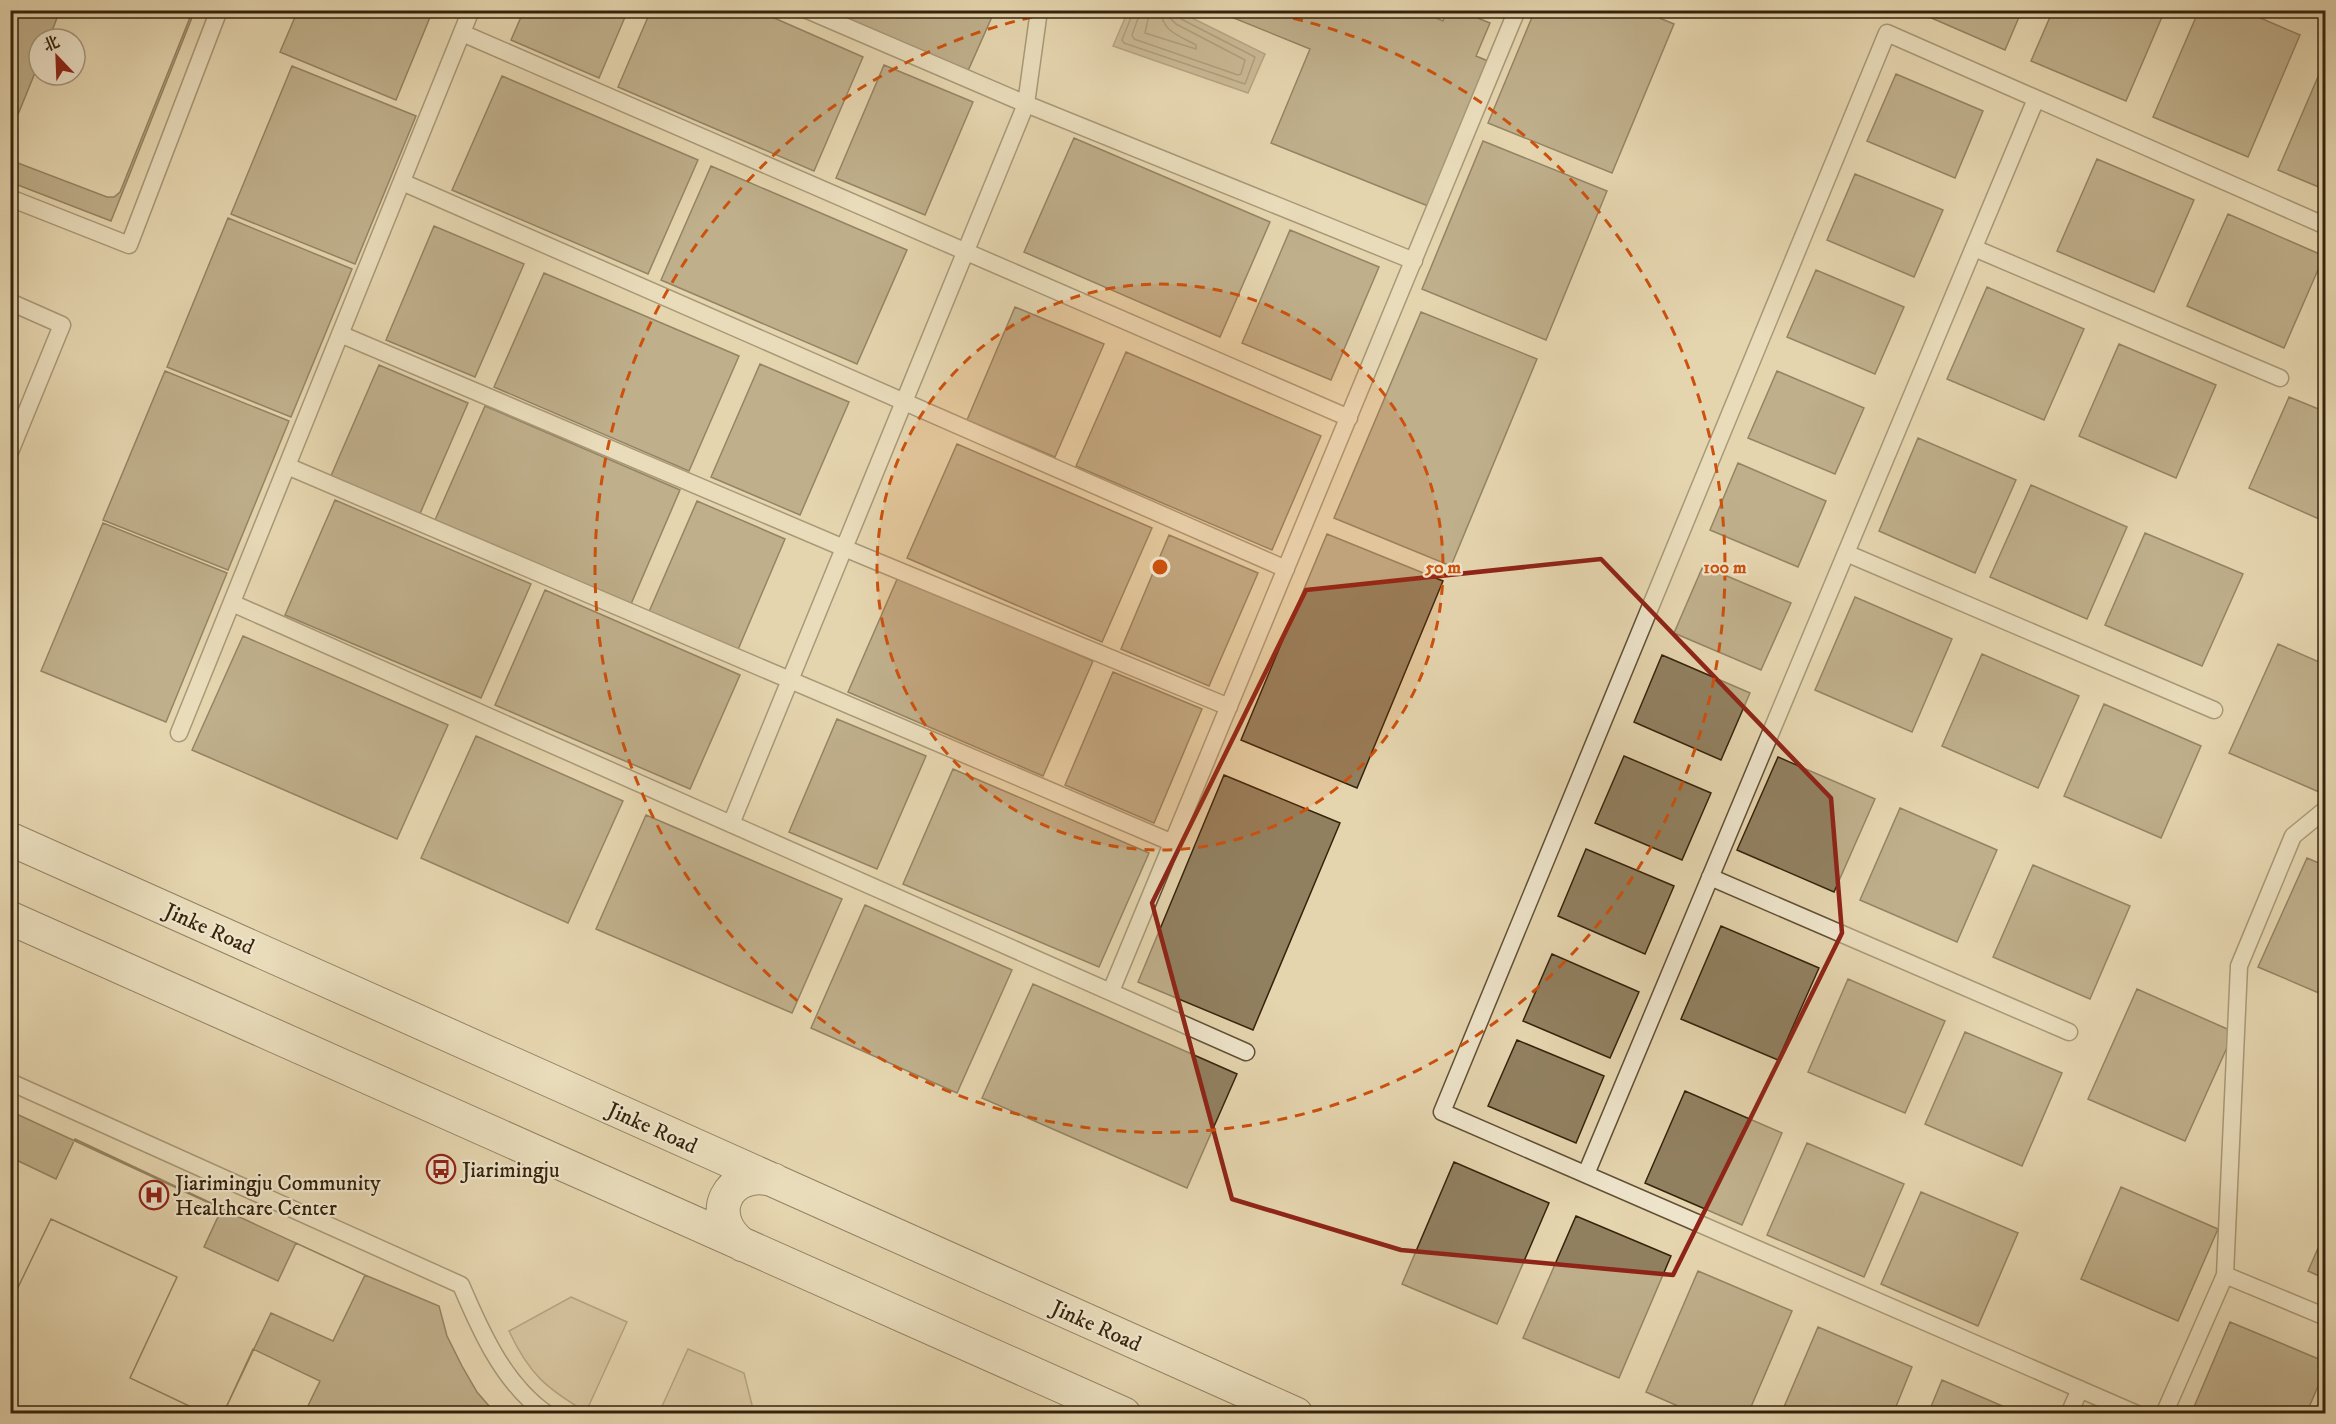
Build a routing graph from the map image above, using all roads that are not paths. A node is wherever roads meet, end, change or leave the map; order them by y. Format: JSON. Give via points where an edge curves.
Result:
{"nodes":[{"id":1,"x":219,"y":10,"type":"edge"},
{"id":2,"x":471,"y":10,"type":"edge"},
{"id":3,"x":807,"y":10,"type":"edge"},
{"id":4,"x":1039,"y":10,"type":"edge"},
{"id":5,"x":1517,"y":10,"type":"edge"},
{"id":6,"x":462,"y":33,"type":"junction"},
{"id":7,"x":2036,"y":99,"type":"junction"},
{"id":8,"x":1026,"y":104,"type":"junction"},
{"id":9,"x":402,"y":182,"type":"junction"},
{"id":10,"x":10,"y":198,"type":"edge"},
{"id":11,"x":2325,"y":226,"type":"edge"},
{"id":12,"x":1974,"y":248,"type":"junction"},
{"id":13,"x":965,"y":251,"type":"junction"},
{"id":14,"x":1414,"y":261,"type":"junction"},
{"id":15,"x":10,"y":302,"type":"edge"},
{"id":16,"x":340,"y":334,"type":"junction"},
{"id":17,"x":2280,"y":378,"type":"dead end"},
{"id":18,"x":904,"y":402,"type":"junction"},
{"id":19,"x":1349,"y":418,"type":"junction"},
{"id":20,"x":10,"y":452,"type":"edge"},
{"id":21,"x":287,"y":466,"type":"junction"},
{"id":22,"x":844,"y":548,"type":"junction"},
{"id":23,"x":1846,"y":553,"type":"junction"},
{"id":24,"x":1286,"y":569,"type":"junction"},
{"id":25,"x":232,"y":603,"type":"junction"},
{"id":26,"x":789,"y":681,"type":"junction"},
{"id":27,"x":1229,"y":707,"type":"junction"},
{"id":28,"x":2214,"y":710,"type":"dead end"},
{"id":29,"x":180,"y":733,"type":"dead end"},
{"id":30,"x":2325,"y":809,"type":"edge"},
{"id":31,"x":731,"y":824,"type":"junction"},
{"id":32,"x":10,"y":839,"type":"edge"},
{"id":33,"x":1173,"y":843,"type":"junction"},
{"id":34,"x":1710,"y":877,"type":"junction"},
{"id":35,"x":10,"y":918,"type":"edge"},
{"id":36,"x":1111,"y":991,"type":"junction"},
{"id":37,"x":2069,"y":1032,"type":"dead end"},
{"id":38,"x":1246,"y":1052,"type":"dead end"},
{"id":39,"x":10,"y":1082,"type":"edge"},
{"id":40,"x":1586,"y":1174,"type":"junction"},
{"id":41,"x":774,"y":1180,"type":"junction"},
{"id":42,"x":743,"y":1245,"type":"junction"},
{"id":43,"x":2225,"y":1275,"type":"junction"},
{"id":44,"x":2325,"y":1317,"type":"edge"},
{"id":45,"x":2080,"y":1389,"type":"junction"},
{"id":46,"x":547,"y":1413,"type":"edge"},
{"id":47,"x":1124,"y":1413,"type":"edge"},
{"id":48,"x":1296,"y":1413,"type":"edge"},
{"id":49,"x":2069,"y":1413,"type":"edge"},
{"id":50,"x":2137,"y":1413,"type":"edge"},
{"id":51,"x":2164,"y":1413,"type":"edge"}],
"edges":[{"from":1,"to":10,"type":"lane","via":[[129,245]]},
{"from":2,"to":6,"type":"lane"},
{"from":3,"to":8,"type":"lane"},
{"from":4,"to":8,"type":"lane"},
{"from":5,"to":14,"type":"lane"},
{"from":6,"to":9,"type":"lane"},
{"from":6,"to":13,"type":"lane"},
{"from":7,"to":11,"type":"lane"},
{"from":7,"to":12,"type":"lane"},
{"from":7,"to":40,"type":"lane","via":[[1887,33],[1442,1112]]},
{"from":8,"to":13,"type":"lane"},
{"from":8,"to":14,"type":"lane"},
{"from":9,"to":16,"type":"lane"},
{"from":9,"to":18,"type":"lane"},
{"from":12,"to":17,"type":"lane"},
{"from":12,"to":23,"type":"lane"},
{"from":13,"to":18,"type":"lane"},
{"from":13,"to":19,"type":"lane"},
{"from":14,"to":19,"type":"lane"},
{"from":15,"to":20,"type":"lane","via":[[63,325]]},
{"from":16,"to":21,"type":"lane"},
{"from":16,"to":22,"type":"lane"},
{"from":18,"to":22,"type":"lane"},
{"from":18,"to":24,"type":"lane"},
{"from":19,"to":24,"type":"lane"},
{"from":21,"to":25,"type":"lane"},
{"from":21,"to":26,"type":"lane"},
{"from":22,"to":26,"type":"lane"},
{"from":22,"to":27,"type":"lane"},
{"from":23,"to":28,"type":"lane"},
{"from":23,"to":34,"type":"lane"},
{"from":24,"to":27,"type":"lane"},
{"from":25,"to":29,"type":"lane"},
{"from":25,"to":31,"type":"lane"},
{"from":26,"to":31,"type":"lane"},
{"from":26,"to":33,"type":"lane"},
{"from":27,"to":33,"type":"lane"},
{"from":30,"to":43,"type":"lane","via":[[2293,836],[2239,966]]},
{"from":31,"to":36,"type":"lane"},
{"from":32,"to":41,"type":"main road","name":"Jinke Road"},
{"from":33,"to":36,"type":"lane"},
{"from":34,"to":37,"type":"lane"},
{"from":34,"to":40,"type":"lane"},
{"from":35,"to":42,"type":"main road"},
{"from":36,"to":38,"type":"lane"},
{"from":39,"to":46,"type":"lane","via":[[461,1286],[507,1374],[533,1404]]},
{"from":40,"to":45,"type":"lane"},
{"from":41,"to":42,"type":"main road","via":[[742,1181],[725,1198],[722,1209],[727,1230]]},
{"from":41,"to":48,"type":"main road","name":"Jinke Road"},
{"from":42,"to":47,"type":"main road"},
{"from":43,"to":44,"type":"lane"},
{"from":43,"to":51,"type":"lane"},
{"from":45,"to":49,"type":"lane"},
{"from":45,"to":50,"type":"lane"}]}
